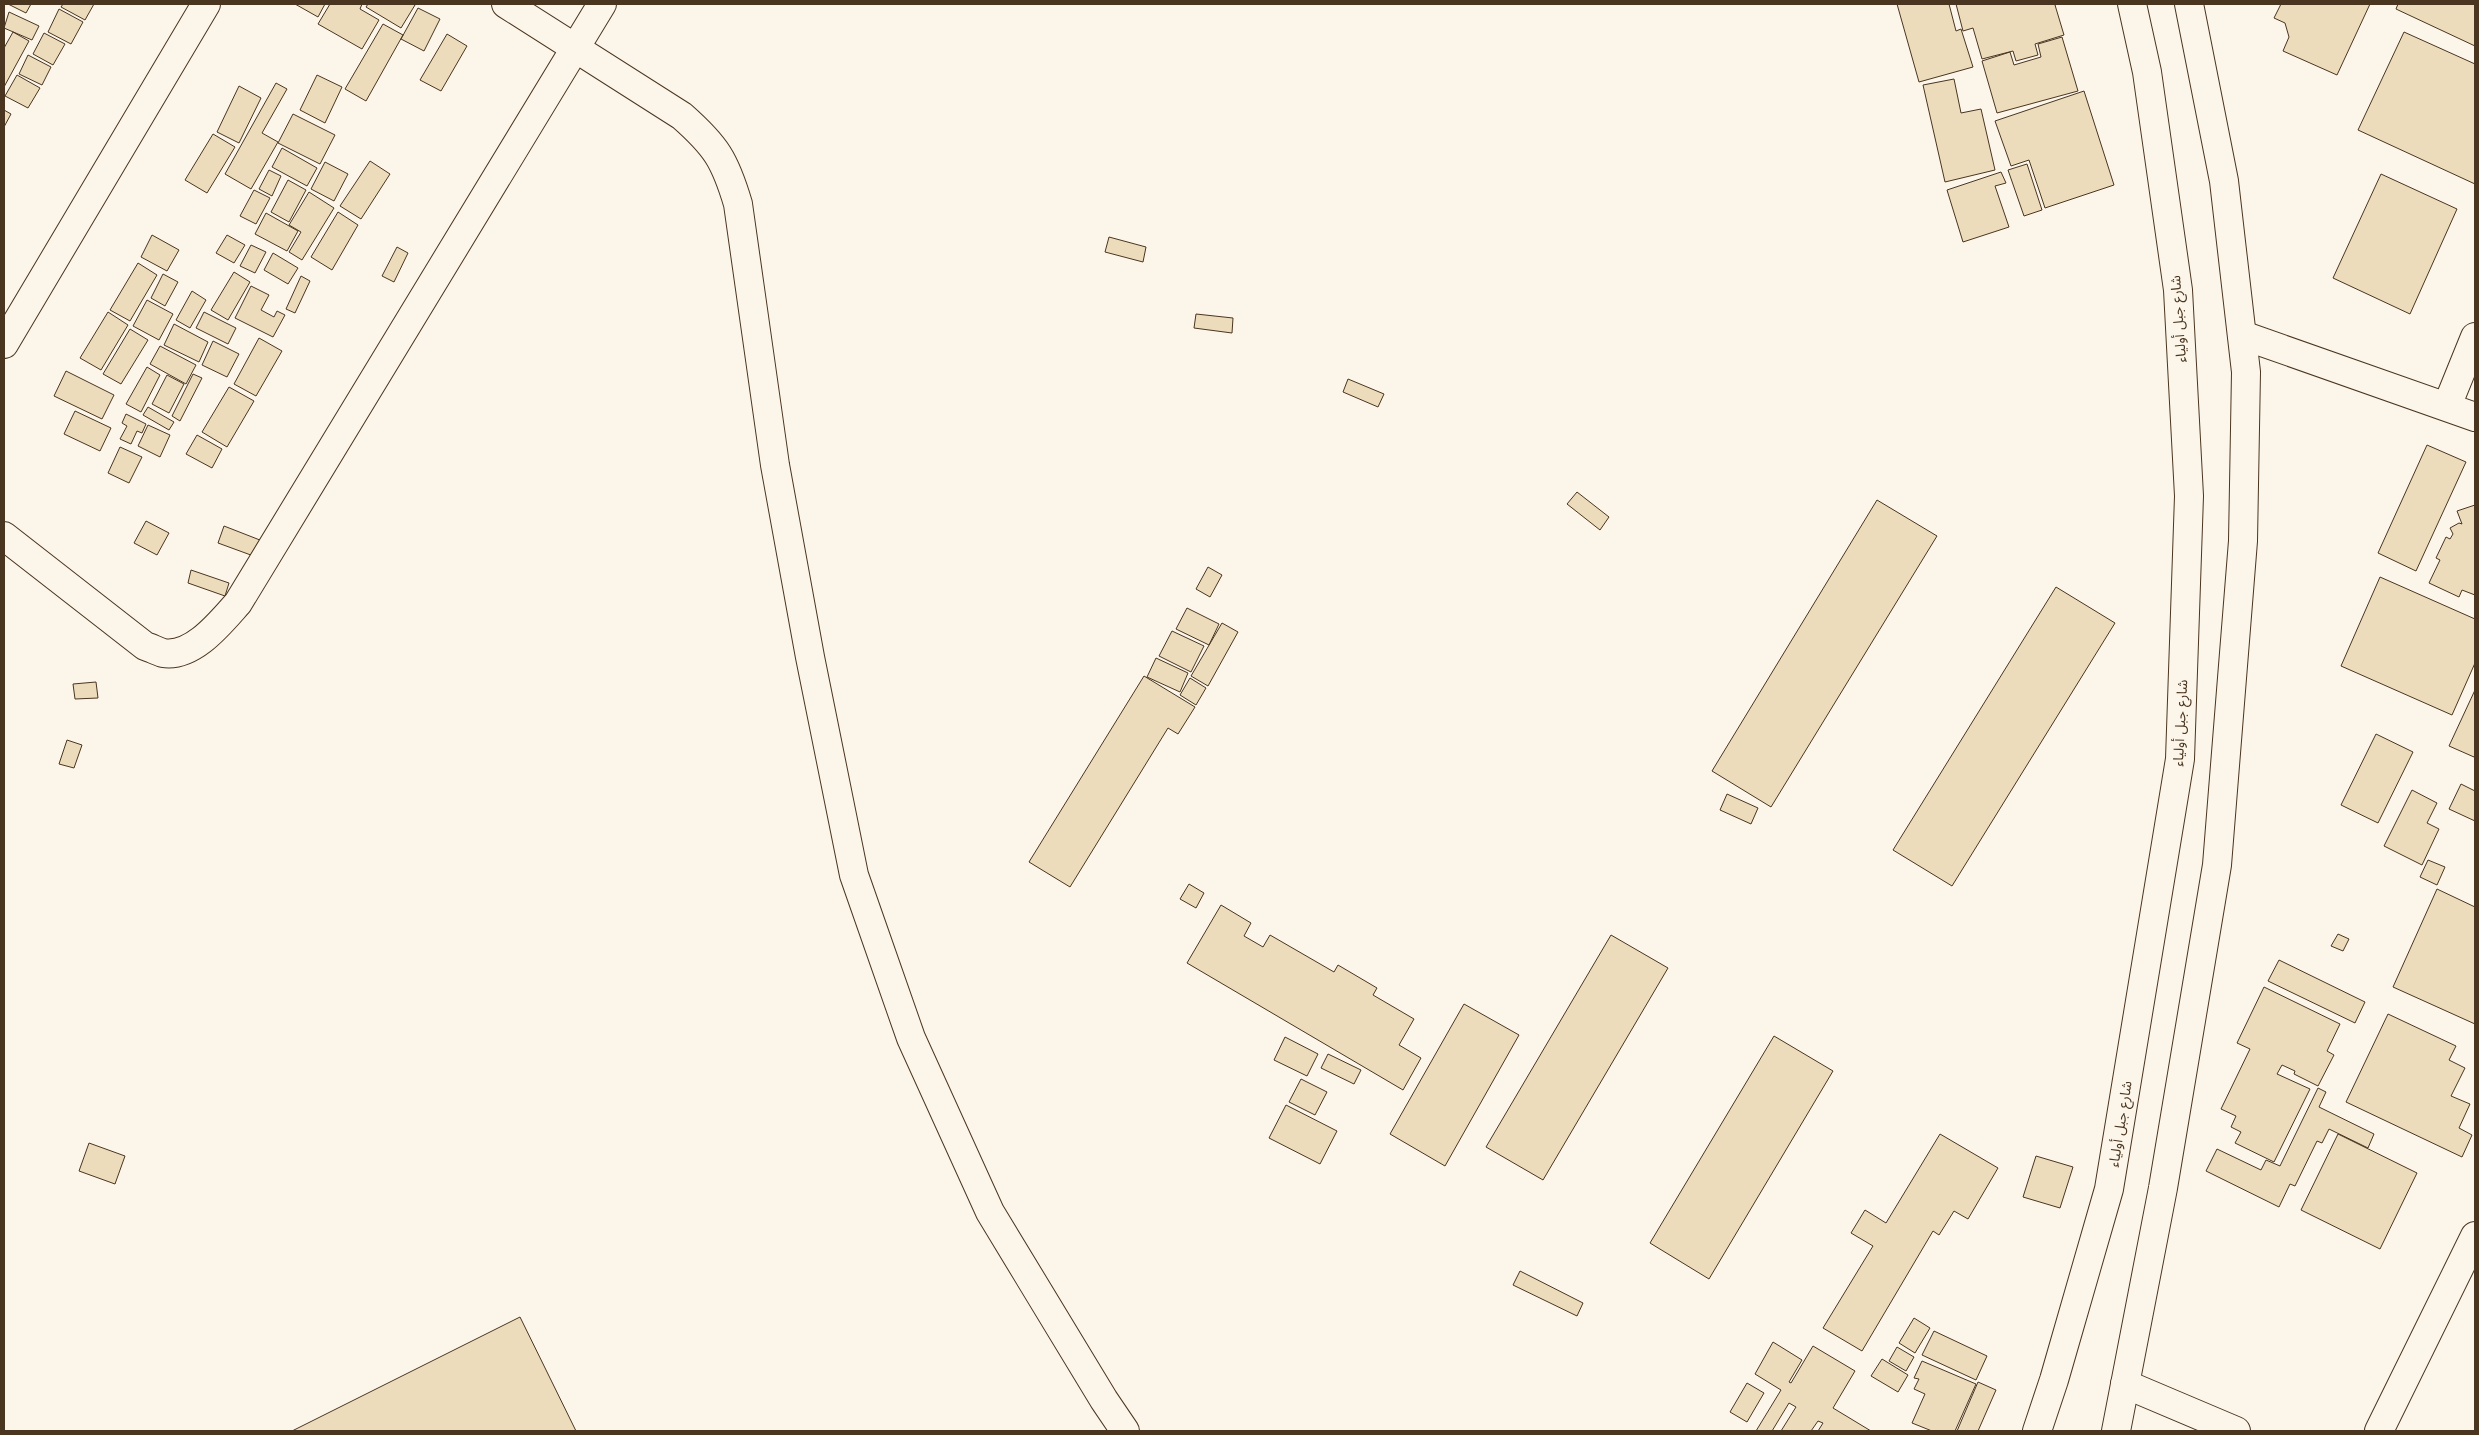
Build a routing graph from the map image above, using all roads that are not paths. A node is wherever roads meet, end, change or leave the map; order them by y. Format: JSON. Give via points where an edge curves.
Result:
{"nodes":[{"id":1,"x":206,"y":4,"type":"edge"},
{"id":2,"x":506,"y":4,"type":"edge"},
{"id":3,"x":602,"y":4,"type":"edge"},
{"id":4,"x":2132,"y":4,"type":"edge"},
{"id":5,"x":2189,"y":4,"type":"edge"},
{"id":6,"x":576,"y":49,"type":"junction"},
{"id":7,"x":2242,"y":335,"type":"junction"},
{"id":8,"x":2475,"y":338,"type":"edge"},
{"id":9,"x":4,"y":344,"type":"edge"},
{"id":10,"x":2447,"y":406,"type":"junction"},
{"id":11,"x":2475,"y":417,"type":"edge"},
{"id":12,"x":4,"y":536,"type":"edge"},
{"id":13,"x":2475,"y":1236,"type":"edge"},
{"id":14,"x":2125,"y":1384,"type":"junction"},
{"id":15,"x":1125,"y":1431,"type":"edge"},
{"id":16,"x":2036,"y":1431,"type":"edge"},
{"id":17,"x":2116,"y":1431,"type":"edge"},
{"id":18,"x":2236,"y":1431,"type":"edge"},
{"id":19,"x":2379,"y":1431,"type":"edge"}],
"edges":[{"from":1,"to":9,"type":"street"},
{"from":2,"to":6,"type":"street"},
{"from":3,"to":6,"type":"street"},
{"from":4,"to":16,"type":"street","name":"شارع جبل أولياء","via":[[2147,72],[2178,290],[2189,496],[2180,759],[2109,1190]]},
{"from":5,"to":7,"type":"street","via":[[2224,182]]},
{"from":6,"to":12,"type":"street","via":[[238,603],[213,632],[188,649],[165,653],[145,646]]},
{"from":6,"to":15,"type":"street","via":[[682,116],[706,138],[727,168],[738,204],[775,465],[854,875],[911,1038],[990,1212]]},
{"from":7,"to":10,"type":"street"},
{"from":7,"to":14,"type":"street","via":[[2246,372],[2243,541],[2217,865],[2163,1188]]},
{"from":8,"to":10,"type":"street"},
{"from":10,"to":11,"type":"street"},
{"from":13,"to":19,"type":"street"},
{"from":14,"to":17,"type":"street"},
{"from":14,"to":18,"type":"street"}]}
